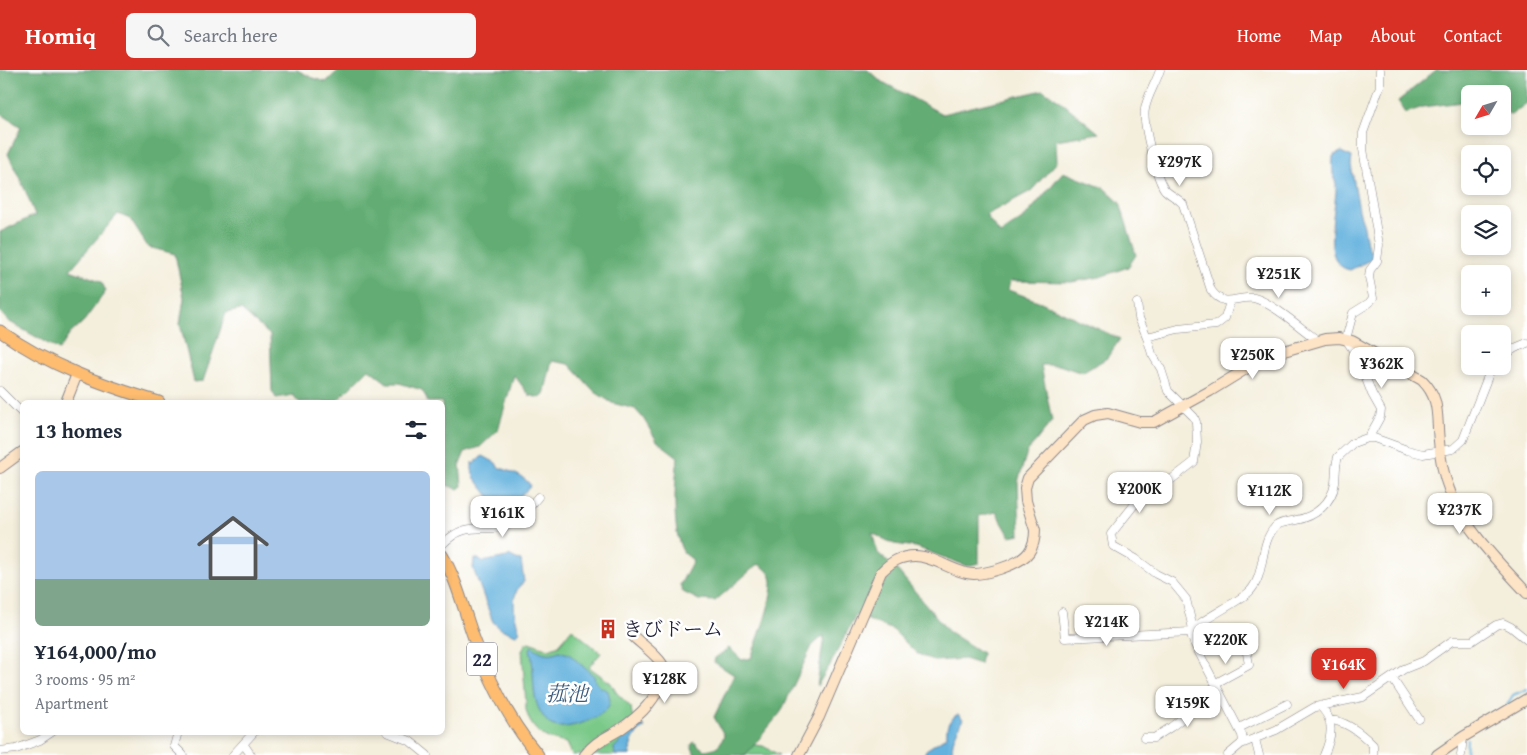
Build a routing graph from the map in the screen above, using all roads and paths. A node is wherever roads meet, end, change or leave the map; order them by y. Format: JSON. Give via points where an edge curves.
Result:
{"nodes":[{"id":1,"x":1160,"y":70,"type":"edge"},
{"id":2,"x":1380,"y":70,"type":"edge"},
{"id":3,"x":1230,"y":302,"type":"junction"},
{"id":4,"x":1137,"y":303,"type":"dead end"},
{"id":5,"x":0,"y":332,"type":"edge"},
{"id":6,"x":1148,"y":337,"type":"junction"},
{"id":7,"x":1346,"y":339,"type":"junction"},
{"id":8,"x":1317,"y":340,"type":"junction"},
{"id":9,"x":1527,"y":343,"type":"edge"},
{"id":10,"x":1511,"y":351,"type":"edge"},
{"id":11,"x":77,"y":374,"type":"junction"},
{"id":12,"x":1488,"y":375,"type":"edge"},
{"id":13,"x":0,"y":391,"type":"edge"},
{"id":14,"x":67,"y":400,"type":"edge"},
{"id":15,"x":152,"y":400,"type":"edge"},
{"id":16,"x":1182,"y":407,"type":"junction"},
{"id":17,"x":20,"y":411,"type":"edge"},
{"id":18,"x":1369,"y":437,"type":"junction"},
{"id":19,"x":1440,"y":452,"type":"junction"},
{"id":20,"x":20,"y":453,"type":"edge"},
{"id":21,"x":0,"y":468,"type":"edge"},
{"id":22,"x":538,"y":497,"type":"dead end"},
{"id":23,"x":445,"y":542,"type":"edge"},
{"id":24,"x":445,"y":561,"type":"edge"},
{"id":25,"x":1527,"y":593,"type":"edge"},
{"id":26,"x":1062,"y":612,"type":"dead end"},
{"id":27,"x":1192,"y":631,"type":"junction"},
{"id":28,"x":634,"y":637,"type":"dead end"},
{"id":29,"x":1527,"y":640,"type":"edge"},
{"id":30,"x":1247,"y":653,"type":"dead end"},
{"id":31,"x":1392,"y":678,"type":"junction"},
{"id":32,"x":1217,"y":685,"type":"junction"},
{"id":33,"x":1527,"y":699,"type":"edge"},
{"id":34,"x":1287,"y":704,"type":"dead end"},
{"id":35,"x":1320,"y":706,"type":"junction"},
{"id":36,"x":1419,"y":719,"type":"dead end"},
{"id":37,"x":1330,"y":720,"type":"junction"},
{"id":38,"x":1238,"y":728,"type":"junction"},
{"id":39,"x":48,"y":735,"type":"edge"},
{"id":40,"x":178,"y":735,"type":"edge"},
{"id":41,"x":252,"y":735,"type":"edge"},
{"id":42,"x":395,"y":735,"type":"edge"},
{"id":43,"x":1463,"y":737,"type":"junction"},
{"id":44,"x":1144,"y":738,"type":"dead end"},
{"id":45,"x":1255,"y":739,"type":"junction"},
{"id":46,"x":1241,"y":744,"type":"junction"},
{"id":47,"x":244,"y":745,"type":"junction"},
{"id":48,"x":0,"y":751,"type":"edge"},
{"id":49,"x":11,"y":753,"type":"edge"},
{"id":50,"x":183,"y":755,"type":"edge"},
{"id":51,"x":233,"y":755,"type":"edge"},
{"id":52,"x":251,"y":755,"type":"edge"},
{"id":53,"x":427,"y":755,"type":"edge"},
{"id":54,"x":538,"y":755,"type":"edge"},
{"id":55,"x":585,"y":755,"type":"edge"},
{"id":56,"x":799,"y":755,"type":"edge"},
{"id":57,"x":1228,"y":755,"type":"edge"},
{"id":58,"x":1259,"y":755,"type":"edge"},
{"id":59,"x":1324,"y":755,"type":"edge"},
{"id":60,"x":1373,"y":755,"type":"edge"},
{"id":61,"x":1438,"y":755,"type":"edge"},
{"id":62,"x":1461,"y":755,"type":"edge"}],
"edges":[{"from":1,"to":3,"type":"street","via":[[1144,110],[1160,182],[1183,204],[1211,290],[1215,296]]},
{"from":2,"to":7,"type":"street","via":[[1380,86],[1363,133],[1379,254],[1369,277],[1373,298],[1353,313]]},
{"from":3,"to":6,"type":"street","via":[[1225,318],[1216,326],[1178,329]]},
{"from":3,"to":8,"type":"street","via":[[1258,299]]},
{"from":4,"to":6,"type":"street","via":[[1139,318]]},
{"from":5,"to":11,"type":"main road"},
{"from":6,"to":16,"type":"street","via":[[1168,391]]},
{"from":7,"to":8,"type":"street"},
{"from":7,"to":18,"type":"street","via":[[1381,410]]},
{"from":7,"to":19,"type":"street","via":[[1422,380],[1429,387],[1436,401]]},
{"from":8,"to":16,"type":"street","via":[[1267,356]]},
{"from":9,"to":10,"type":"street"},
{"from":11,"to":14,"type":"street"},
{"from":11,"to":15,"type":"main road"},
{"from":12,"to":19,"type":"street","via":[[1463,440],[1453,449]]},
{"from":13,"to":17,"type":"street"},
{"from":16,"to":27,"type":"street","via":[[1196,422],[1194,462],[1168,482],[1146,490],[1110,534],[1113,546],[1172,582],[1186,600]]},
{"from":16,"to":56,"type":"street","via":[[1154,422],[1104,413],[1081,423],[1028,478],[1025,494],[1036,530],[1030,551],[1020,559],[975,574],[916,556],[896,559],[888,565],[881,572]]},
{"from":18,"to":19,"type":"street","via":[[1416,453]]},
{"from":18,"to":27,"type":"street","via":[[1353,443],[1338,457],[1333,489],[1322,508],[1304,519],[1275,527],[1250,591]]},
{"from":19,"to":25,"type":"street","via":[[1449,490],[1459,512]]},
{"from":20,"to":21,"type":"street"},
{"from":22,"to":23,"type":"street","via":[[513,523],[467,529]]},
{"from":24,"to":54,"type":"main road","number":"22","via":[[489,676],[511,718]]},
{"from":26,"to":27,"type":"street","via":[[1065,638]]},
{"from":27,"to":32,"type":"street","via":[[1194,643]]},
{"from":28,"to":55,"type":"street","via":[[661,663],[664,674],[660,688],[631,721],[600,740]]},
{"from":29,"to":31,"type":"street","via":[[1512,627],[1496,625],[1472,641],[1452,641]]},
{"from":30,"to":32,"type":"street","via":[[1249,665]]},
{"from":31,"to":35,"type":"street","via":[[1362,697]]},
{"from":31,"to":36,"type":"street"},
{"from":32,"to":38,"type":"street"},
{"from":32,"to":44,"type":"street","via":[[1171,727],[1154,738]]},
{"from":33,"to":43,"type":"street"},
{"from":34,"to":38,"type":"street"},
{"from":35,"to":37,"type":"street"},
{"from":35,"to":45,"type":"street"},
{"from":37,"to":59,"type":"street","via":[[1330,738]]},
{"from":37,"to":60,"type":"street","via":[[1355,728],[1373,745]]},
{"from":38,"to":46,"type":"street","via":[[1243,738]]},
{"from":39,"to":49,"type":"street"},
{"from":40,"to":50,"type":"street","via":[[174,746]]},
{"from":41,"to":47,"type":"street"},
{"from":42,"to":53,"type":"street","via":[[410,741]]},
{"from":43,"to":61,"type":"street"},
{"from":43,"to":62,"type":"street"},
{"from":45,"to":46,"type":"street"},
{"from":45,"to":58,"type":"street"},
{"from":46,"to":57,"type":"street"},
{"from":47,"to":51,"type":"street"},
{"from":47,"to":52,"type":"street"},
{"from":48,"to":49,"type":"street"}]}
